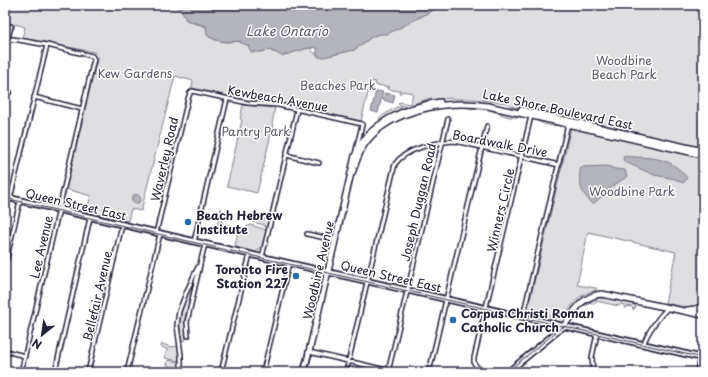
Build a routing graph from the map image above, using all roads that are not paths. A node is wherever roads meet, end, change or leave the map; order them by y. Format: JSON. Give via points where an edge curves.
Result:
{"nodes":[{"id":1,"x":11,"y":26,"type":"dead end"},
{"id":2,"x":6,"y":42,"type":"edge"},
{"id":3,"x":47,"y":45,"type":"junction"},
{"id":4,"x":5,"y":51,"type":"edge"},
{"id":5,"x":5,"y":91,"type":"edge"},
{"id":6,"x":192,"y":91,"type":"joint"},
{"id":7,"x":10,"y":92,"type":"dead end"},
{"id":8,"x":34,"y":97,"type":"junction"},
{"id":9,"x":227,"y":99,"type":"junction"},
{"id":10,"x":82,"y":109,"type":"junction"},
{"id":11,"x":297,"y":110,"type":"junction"},
{"id":12,"x":531,"y":116,"type":"junction"},
{"id":13,"x":448,"y":119,"type":"dead end"},
{"id":14,"x":569,"y":122,"type":"junction"},
{"id":15,"x":362,"y":124,"type":"joint"},
{"id":16,"x":487,"y":126,"type":"dead end"},
{"id":17,"x":442,"y":143,"type":"junction"},
{"id":18,"x":482,"y":147,"type":"junction"},
{"id":19,"x":360,"y":151,"type":"joint"},
{"id":20,"x":703,"y":151,"type":"edge"},
{"id":21,"x":286,"y":155,"type":"junction"},
{"id":22,"x":703,"y":155,"type":"edge"},
{"id":23,"x":355,"y":156,"type":"junction"},
{"id":24,"x":522,"y":156,"type":"junction"},
{"id":25,"x":319,"y":163,"type":"dead end"},
{"id":26,"x":559,"y":165,"type":"junction"},
{"id":27,"x":352,"y":173,"type":"junction"},
{"id":28,"x":5,"y":197,"type":"edge"},
{"id":29,"x":10,"y":198,"type":"junction"},
{"id":30,"x":20,"y":201,"type":"junction"},
{"id":31,"x":59,"y":210,"type":"junction"},
{"id":32,"x":90,"y":218,"type":"junction"},
{"id":33,"x":122,"y":225,"type":"junction"},
{"id":34,"x":158,"y":233,"type":"junction"},
{"id":35,"x":307,"y":234,"type":"dead end"},
{"id":36,"x":335,"y":240,"type":"junction"},
{"id":37,"x":194,"y":242,"type":"junction"},
{"id":38,"x":205,"y":244,"type":"junction"},
{"id":39,"x":250,"y":254,"type":"junction"},
{"id":40,"x":262,"y":257,"type":"junction"},
{"id":41,"x":289,"y":263,"type":"junction"},
{"id":42,"x":200,"y":264,"type":"junction"},
{"id":43,"x":5,"y":266,"type":"edge"},
{"id":44,"x":328,"y":272,"type":"junction"},
{"id":45,"x":367,"y":281,"type":"junction"},
{"id":46,"x":407,"y":290,"type":"junction"},
{"id":47,"x":446,"y":299,"type":"junction"},
{"id":48,"x":703,"y":306,"type":"edge"},
{"id":49,"x":486,"y":308,"type":"junction"},
{"id":50,"x":668,"y":308,"type":"junction"},
{"id":51,"x":680,"y":310,"type":"junction"},
{"id":52,"x":523,"y":316,"type":"junction"},
{"id":53,"x":703,"y":316,"type":"edge"},
{"id":54,"x":564,"y":326,"type":"junction"},
{"id":55,"x":597,"y":334,"type":"junction"},
{"id":56,"x":188,"y":336,"type":"dead end"},
{"id":57,"x":644,"y":344,"type":"junction"},
{"id":58,"x":703,"y":350,"type":"edge"},
{"id":59,"x":5,"y":351,"type":"edge"},
{"id":60,"x":309,"y":352,"type":"junction"},
{"id":61,"x":25,"y":356,"type":"junction"},
{"id":62,"x":702,"y":357,"type":"edge"},
{"id":63,"x":348,"y":361,"type":"junction"},
{"id":64,"x":388,"y":371,"type":"edge"},
{"id":65,"x":21,"y":372,"type":"edge"},
{"id":66,"x":55,"y":372,"type":"edge"},
{"id":67,"x":88,"y":372,"type":"edge"},
{"id":68,"x":127,"y":372,"type":"edge"},
{"id":69,"x":181,"y":372,"type":"edge"},
{"id":70,"x":221,"y":372,"type":"edge"},
{"id":71,"x":263,"y":372,"type":"edge"},
{"id":72,"x":304,"y":372,"type":"edge"},
{"id":73,"x":346,"y":372,"type":"edge"},
{"id":74,"x":395,"y":372,"type":"edge"},
{"id":75,"x":429,"y":372,"type":"edge"},
{"id":76,"x":481,"y":372,"type":"edge"},
{"id":77,"x":508,"y":372,"type":"edge"},
{"id":78,"x":592,"y":372,"type":"edge"},
{"id":79,"x":698,"y":372,"type":"edge"}],
"edges":[{"from":1,"to":2,"type":"street"},
{"from":2,"to":3,"type":"street","via":[[12,39]]},
{"from":2,"to":4,"type":"street"},
{"from":3,"to":8,"type":"street"},
{"from":3,"to":10,"type":"street","name":"Lee Avenue","via":[[93,57]]},
{"from":5,"to":7,"type":"street"},
{"from":6,"to":9,"type":"street","name":"Kewbeach Avenue"},
{"from":6,"to":34,"type":"street","name":"Waverley Road","via":[[188,99]]},
{"from":8,"to":10,"type":"street"},
{"from":8,"to":29,"type":"street"},
{"from":9,"to":11,"type":"street","name":"Kewbeach Avenue","via":[[254,104],[267,103]]},
{"from":9,"to":37,"type":"street"},
{"from":10,"to":31,"type":"street","name":"Lee Avenue"},
{"from":11,"to":15,"type":"street","name":"Kewbeach Avenue"},
{"from":11,"to":21,"type":"street"},
{"from":12,"to":14,"type":"main road","name":"Lake Shore Boulevard East"},
{"from":12,"to":19,"type":"main road","name":"Lake Shore Boulevard East","via":[[481,105],[456,103],[436,106],[410,113],[388,124],[374,133]]},
{"from":12,"to":24,"type":"street","name":"Winners Circle"},
{"from":13,"to":17,"type":"street","name":"Joseph Duggan Road"},
{"from":14,"to":20,"type":"main road","name":"Lake Shore Boulevard East"},
{"from":14,"to":22,"type":"main road","name":"Lake Shore Boulevard East"},
{"from":14,"to":23,"type":"main road","name":"Lake Shore Boulevard East","via":[[481,102],[440,102],[409,110],[385,121],[372,130]]},
{"from":14,"to":26,"type":"street"},
{"from":15,"to":23,"type":"street","name":"Woodbine Avenue"},
{"from":16,"to":18,"type":"street"},
{"from":17,"to":18,"type":"street","name":"Boardwalk Drive","via":[[458,142]]},
{"from":17,"to":45,"type":"street","name":"Boardwalk Drive","via":[[420,148],[395,164]]},
{"from":17,"to":46,"type":"street","name":"Joseph Duggan Road"},
{"from":18,"to":24,"type":"street","name":"Boardwalk Drive"},
{"from":18,"to":47,"type":"street"},
{"from":19,"to":27,"type":"main road","name":"Woodbine Avenue"},
{"from":21,"to":25,"type":"street"},
{"from":21,"to":40,"type":"street"},
{"from":23,"to":27,"type":"main road","name":"Woodbine Avenue"},
{"from":24,"to":26,"type":"street","name":"Boardwalk Drive"},
{"from":24,"to":49,"type":"street","name":"Winners Circle"},
{"from":26,"to":52,"type":"street"},
{"from":27,"to":36,"type":"main road","name":"Woodbine Avenue"},
{"from":28,"to":29,"type":"main road","name":"Queen Street East"},
{"from":29,"to":30,"type":"main road","name":"Queen Street East"},
{"from":30,"to":31,"type":"main road","name":"Queen Street East"},
{"from":30,"to":43,"type":"street"},
{"from":31,"to":32,"type":"main road","name":"Queen Street East"},
{"from":31,"to":61,"type":"street","name":"Lee Avenue"},
{"from":32,"to":33,"type":"main road","name":"Queen Street East"},
{"from":32,"to":66,"type":"street"},
{"from":33,"to":34,"type":"main road","name":"Queen Street East"},
{"from":33,"to":67,"type":"street","name":"Bellefair Avenue"},
{"from":34,"to":37,"type":"main road","name":"Queen Street East"},
{"from":34,"to":68,"type":"street","name":"Waverley Road"},
{"from":35,"to":36,"type":"street"},
{"from":36,"to":44,"type":"main road","name":"Woodbine Avenue"},
{"from":37,"to":38,"type":"main road","name":"Queen Street East"},
{"from":38,"to":39,"type":"main road","name":"Queen Street East"},
{"from":38,"to":42,"type":"street"},
{"from":39,"to":40,"type":"main road","name":"Queen Street East"},
{"from":39,"to":70,"type":"street"},
{"from":40,"to":41,"type":"main road","name":"Queen Street East"},
{"from":41,"to":44,"type":"main road","name":"Queen Street East"},
{"from":41,"to":71,"type":"street"},
{"from":42,"to":56,"type":"street","via":[[187,322]]},
{"from":42,"to":69,"type":"street","via":[[179,311],[177,326]]},
{"from":44,"to":45,"type":"main road","name":"Queen Street East"},
{"from":44,"to":60,"type":"main road","name":"Woodbine Avenue"},
{"from":45,"to":46,"type":"main road","name":"Queen Street East"},
{"from":45,"to":63,"type":"street","name":"Boardwalk Drive"},
{"from":46,"to":47,"type":"main road","name":"Queen Street East"},
{"from":46,"to":64,"type":"street","name":"Joseph Duggan Road"},
{"from":47,"to":49,"type":"main road","name":"Queen Street East"},
{"from":47,"to":75,"type":"street"},
{"from":48,"to":51,"type":"main road"},
{"from":49,"to":52,"type":"main road","name":"Queen Street East"},
{"from":49,"to":76,"type":"street","name":"Winners Circle","via":[[474,358],[474,363]]},
{"from":50,"to":51,"type":"main road"},
{"from":50,"to":54,"type":"main road","via":[[596,294],[580,303]]},
{"from":50,"to":57,"type":"street"},
{"from":51,"to":53,"type":"main road"},
{"from":52,"to":54,"type":"main road","name":"Queen Street East"},
{"from":54,"to":55,"type":"main road","name":"Queen Street East"},
{"from":54,"to":77,"type":"main road"},
{"from":55,"to":57,"type":"main road","name":"Queen Street East"},
{"from":55,"to":78,"type":"street"},
{"from":57,"to":62,"type":"main road","name":"Queen Street East"},
{"from":58,"to":62,"type":"main road"},
{"from":59,"to":61,"type":"street"},
{"from":60,"to":63,"type":"street"},
{"from":60,"to":72,"type":"main road","name":"Woodbine Avenue"},
{"from":61,"to":65,"type":"street","name":"Lee Avenue"},
{"from":62,"to":79,"type":"main road"},
{"from":63,"to":64,"type":"street"},
{"from":63,"to":73,"type":"street","name":"Boardwalk Drive"},
{"from":64,"to":74,"type":"street"}]}
